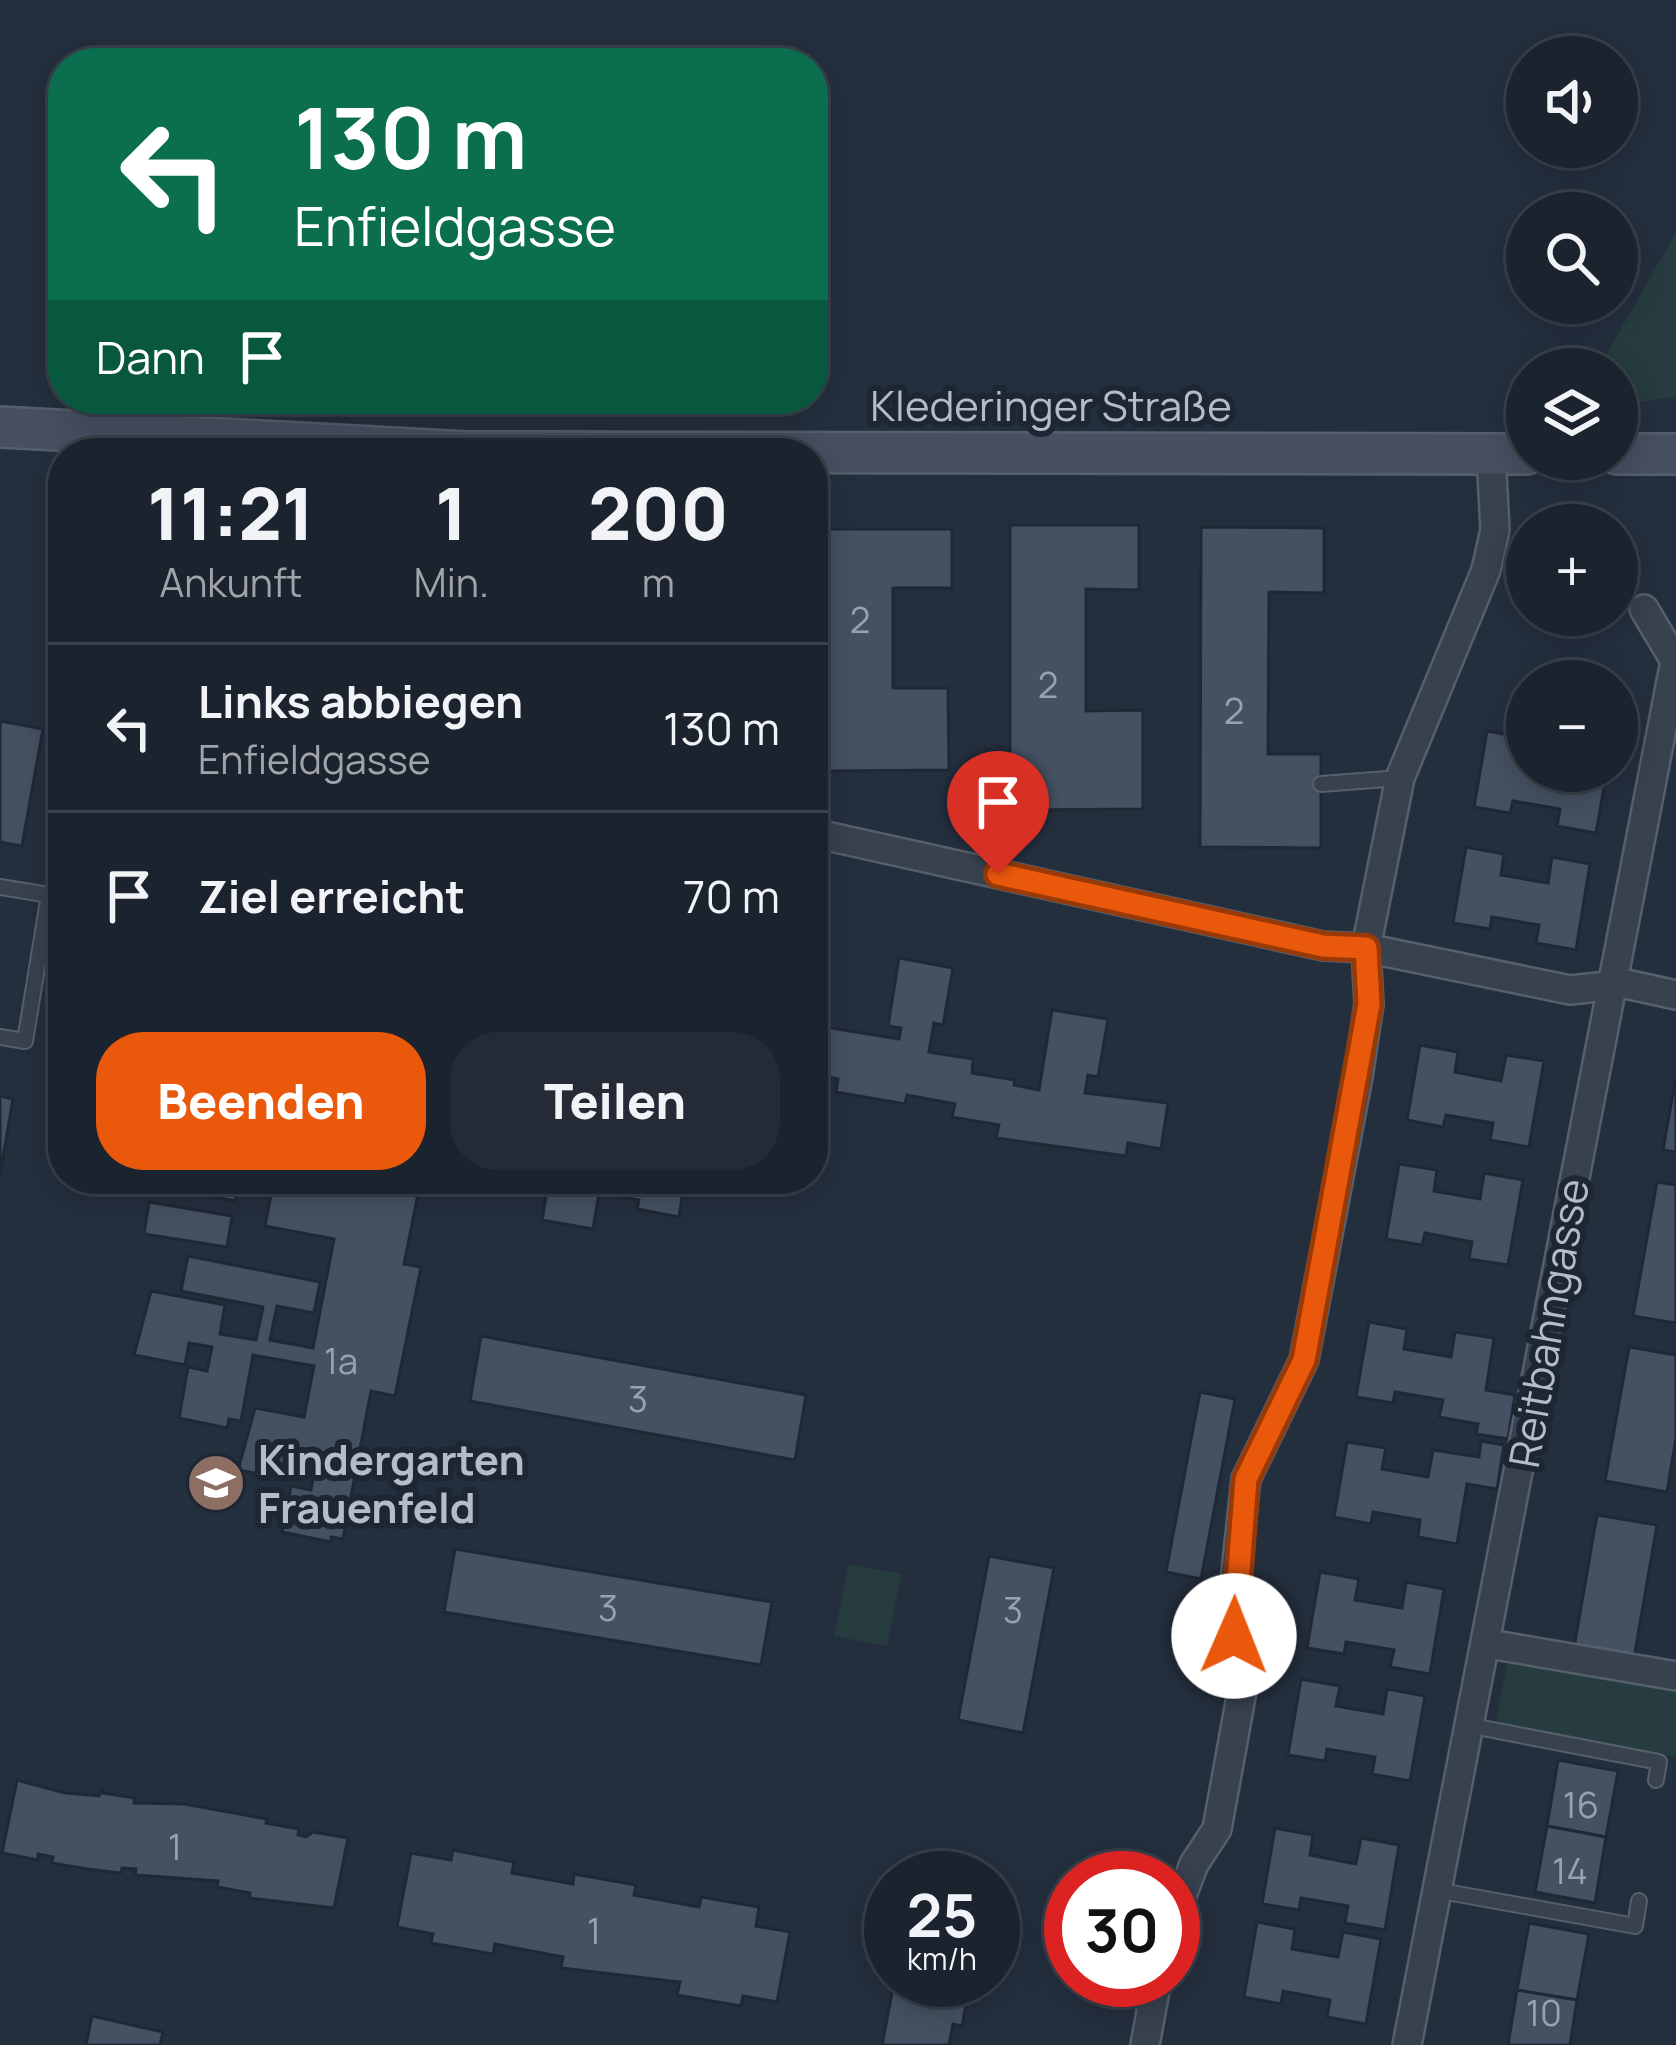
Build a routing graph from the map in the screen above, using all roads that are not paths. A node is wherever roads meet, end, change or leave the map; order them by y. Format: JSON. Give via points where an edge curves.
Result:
{"nodes":[{"id":1,"x":0,"y":427,"type":"edge"},
{"id":2,"x":205,"y":438,"type":"edge"},
{"id":3,"x":828,"y":453,"type":"edge"},
{"id":4,"x":1506,"y":454,"type":"edge"},
{"id":5,"x":1638,"y":454,"type":"edge"},
{"id":6,"x":1676,"y":454,"type":"edge"},
{"id":7,"x":1506,"y":472,"type":"edge"},
{"id":8,"x":1645,"y":609,"type":"dead end"},
{"id":9,"x":1400,"y":778,"type":"junction"},
{"id":10,"x":1321,"y":784,"type":"dead end"},
{"id":11,"x":828,"y":836,"type":"edge"},
{"id":12,"x":0,"y":887,"type":"edge"},
{"id":13,"x":48,"y":895,"type":"edge"},
{"id":14,"x":48,"y":901,"type":"edge"},
{"id":15,"x":1366,"y":948,"type":"junction"},
{"id":16,"x":1610,"y":988,"type":"junction"},
{"id":17,"x":1676,"y":995,"type":"edge"},
{"id":18,"x":0,"y":1037,"type":"edge"},
{"id":19,"x":1489,"y":1644,"type":"junction"},
{"id":20,"x":1676,"y":1676,"type":"edge"},
{"id":21,"x":1472,"y":1726,"type":"junction"},
{"id":22,"x":1656,"y":1780,"type":"dead end"},
{"id":23,"x":1200,"y":1855,"type":"edge"},
{"id":24,"x":1441,"y":1891,"type":"junction"},
{"id":25,"x":1639,"y":1900,"type":"dead end"},
{"id":26,"x":1152,"y":2007,"type":"edge"},
{"id":27,"x":1145,"y":2045,"type":"edge"},
{"id":28,"x":1407,"y":2045,"type":"edge"}],
"edges":[{"from":1,"to":2,"type":"street","name":"Klederinger Straße"},
{"from":3,"to":4,"type":"street","name":"Klederinger Straße"},
{"from":5,"to":6,"type":"street"},
{"from":7,"to":9,"type":"street","via":[[1486,570]]},
{"from":8,"to":16,"type":"street","name":"Reitbahngasse","via":[[1675,661]]},
{"from":9,"to":10,"type":"lane"},
{"from":9,"to":15,"type":"street"},
{"from":11,"to":15,"type":"street","via":[[1323,946]]},
{"from":12,"to":13,"type":"lane"},
{"from":14,"to":18,"type":"lane","via":[[25,1042]]},
{"from":15,"to":16,"type":"street","via":[[1570,990]]},
{"from":15,"to":23,"type":"street","via":[[1366,1024],[1304,1360],[1246,1479],[1232,1608],[1245,1675],[1217,1829]]},
{"from":16,"to":17,"type":"street"},
{"from":16,"to":19,"type":"street","name":"Reitbahngasse"},
{"from":19,"to":20,"type":"street"},
{"from":19,"to":21,"type":"street","name":"Reitbahngasse"},
{"from":21,"to":22,"type":"lane","via":[[1659,1762]]},
{"from":21,"to":24,"type":"street","name":"Reitbahngasse"},
{"from":24,"to":25,"type":"lane","via":[[1635,1927]]},
{"from":24,"to":28,"type":"street","name":"Reitbahngasse"},
{"from":26,"to":27,"type":"street"}]}
